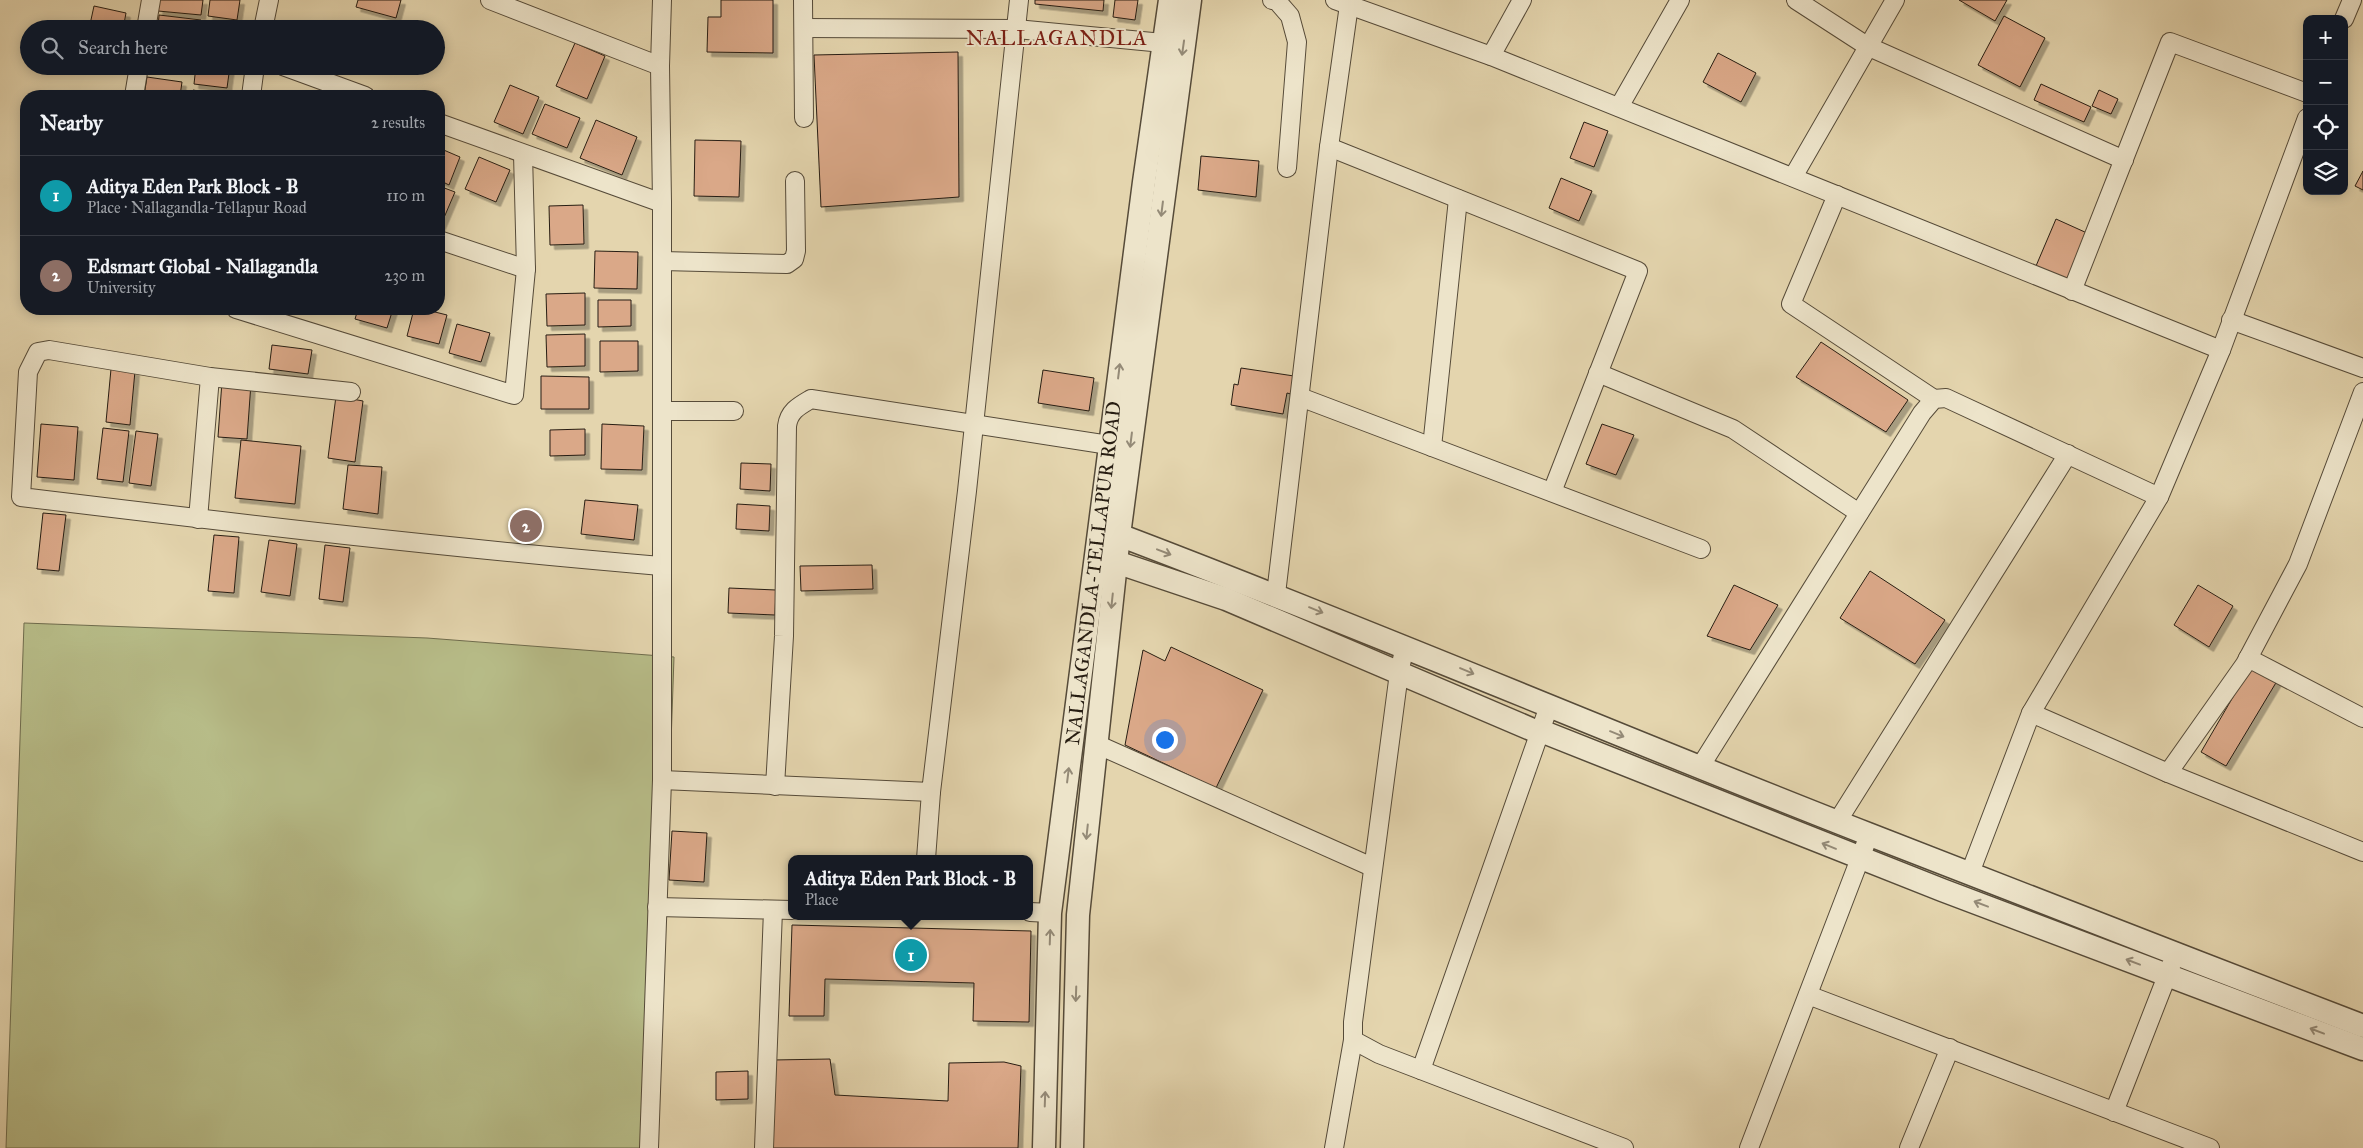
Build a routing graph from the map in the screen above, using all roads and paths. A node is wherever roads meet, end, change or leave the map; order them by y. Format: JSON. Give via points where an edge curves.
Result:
{"nodes":[{"id":1,"x":151,"y":0,"type":"edge"},
{"id":2,"x":269,"y":0,"type":"edge"},
{"id":3,"x":490,"y":0,"type":"edge"},
{"id":4,"x":662,"y":0,"type":"edge"},
{"id":5,"x":803,"y":0,"type":"edge"},
{"id":6,"x":1019,"y":0,"type":"edge"},
{"id":7,"x":1170,"y":0,"type":"edge"},
{"id":8,"x":1190,"y":0,"type":"edge"},
{"id":9,"x":1272,"y":0,"type":"edge"},
{"id":10,"x":1522,"y":0,"type":"edge"},
{"id":11,"x":1680,"y":0,"type":"edge"},
{"id":12,"x":1796,"y":0,"type":"edge"},
{"id":13,"x":1895,"y":0,"type":"edge"},
{"id":14,"x":2352,"y":0,"type":"edge"},
{"id":15,"x":1342,"y":2,"type":"edge"},
{"id":16,"x":2346,"y":15,"type":"edge"},
{"id":17,"x":148,"y":20,"type":"edge"},
{"id":18,"x":265,"y":20,"type":"edge"},
{"id":19,"x":804,"y":28,"type":"junction"},
{"id":20,"x":1016,"y":29,"type":"junction"},
{"id":21,"x":1163,"y":43,"type":"junction"},
{"id":22,"x":1867,"y":46,"type":"junction"},
{"id":23,"x":1491,"y":56,"type":"junction"},
{"id":24,"x":660,"y":66,"type":"junction"},
{"id":25,"x":138,"y":75,"type":"edge"},
{"id":26,"x":254,"y":75,"type":"edge"},
{"id":27,"x":308,"y":75,"type":"edge"},
{"id":28,"x":135,"y":90,"type":"edge"},
{"id":29,"x":251,"y":90,"type":"edge"},
{"id":30,"x":349,"y":90,"type":"edge"},
{"id":31,"x":2303,"y":92,"type":"edge"},
{"id":32,"x":1619,"y":107,"type":"junction"},
{"id":33,"x":804,"y":118,"type":"dead end"},
{"id":34,"x":445,"y":125,"type":"edge"},
{"id":35,"x":2303,"y":129,"type":"edge"},
{"id":36,"x":1329,"y":147,"type":"junction"},
{"id":37,"x":523,"y":154,"type":"junction"},
{"id":38,"x":2124,"y":160,"type":"junction"},
{"id":39,"x":1287,"y":168,"type":"dead end"},
{"id":40,"x":1793,"y":177,"type":"junction"},
{"id":41,"x":795,"y":181,"type":"dead end"},
{"id":42,"x":1154,"y":182,"type":"junction"},
{"id":43,"x":1837,"y":195,"type":"junction"},
{"id":44,"x":1458,"y":199,"type":"junction"},
{"id":45,"x":662,"y":203,"type":"junction"},
{"id":46,"x":445,"y":242,"type":"edge"},
{"id":47,"x":662,"y":261,"type":"junction"},
{"id":48,"x":526,"y":269,"type":"junction"},
{"id":49,"x":2072,"y":291,"type":"junction"},
{"id":50,"x":255,"y":315,"type":"edge"},
{"id":51,"x":2231,"y":320,"type":"junction"},
{"id":52,"x":2221,"y":350,"type":"junction"},
{"id":53,"x":2363,"y":368,"type":"edge"},
{"id":54,"x":1598,"y":374,"type":"junction"},
{"id":55,"x":210,"y":377,"type":"junction"},
{"id":56,"x":350,"y":392,"type":"dead end"},
{"id":57,"x":2363,"y":392,"type":"edge"},
{"id":58,"x":1300,"y":397,"type":"junction"},
{"id":59,"x":1934,"y":399,"type":"junction"},
{"id":60,"x":662,"y":411,"type":"junction"},
{"id":61,"x":734,"y":411,"type":"dead end"},
{"id":62,"x":973,"y":423,"type":"junction"},
{"id":63,"x":1109,"y":445,"type":"junction"},
{"id":64,"x":1432,"y":447,"type":"junction"},
{"id":65,"x":2068,"y":454,"type":"junction"},
{"id":66,"x":1552,"y":492,"type":"junction"},
{"id":67,"x":2159,"y":497,"type":"junction"},
{"id":68,"x":1859,"y":513,"type":"junction"},
{"id":69,"x":198,"y":519,"type":"junction"},
{"id":70,"x":1119,"y":535,"type":"junction"},
{"id":71,"x":1701,"y":549,"type":"dead end"},
{"id":72,"x":1116,"y":562,"type":"junction"},
{"id":73,"x":661,"y":566,"type":"junction"},
{"id":74,"x":1276,"y":594,"type":"junction"},
{"id":75,"x":1405,"y":646,"type":"junction"},
{"id":76,"x":2248,"y":658,"type":"junction"},
{"id":77,"x":1399,"y":673,"type":"junction"},
{"id":78,"x":1549,"y":706,"type":"junction"},
{"id":79,"x":2030,"y":713,"type":"junction"},
{"id":80,"x":2363,"y":718,"type":"edge"},
{"id":81,"x":1541,"y":731,"type":"junction"},
{"id":82,"x":1096,"y":744,"type":"junction"},
{"id":83,"x":1700,"y":767,"type":"junction"},
{"id":84,"x":2168,"y":773,"type":"junction"},
{"id":85,"x":662,"y":780,"type":"junction"},
{"id":86,"x":775,"y":786,"type":"junction"},
{"id":87,"x":931,"y":792,"type":"junction"},
{"id":88,"x":1837,"y":822,"type":"junction"},
{"id":89,"x":1869,"y":835,"type":"junction"},
{"id":90,"x":2363,"y":852,"type":"edge"},
{"id":91,"x":926,"y":855,"type":"edge"},
{"id":92,"x":1860,"y":858,"type":"junction"},
{"id":93,"x":1372,"y":867,"type":"junction"},
{"id":94,"x":1970,"y":873,"type":"junction"},
{"id":95,"x":656,"y":907,"type":"junction"},
{"id":96,"x":773,"y":910,"type":"junction"},
{"id":97,"x":788,"y":910,"type":"edge"},
{"id":98,"x":1040,"y":912,"type":"edge"},
{"id":99,"x":2176,"y":953,"type":"junction"},
{"id":100,"x":2167,"y":975,"type":"junction"},
{"id":101,"x":1808,"y":995,"type":"junction"},
{"id":102,"x":2363,"y":1026,"type":"edge"},
{"id":103,"x":1353,"y":1040,"type":"junction"},
{"id":104,"x":1950,"y":1048,"type":"junction"},
{"id":105,"x":2363,"y":1049,"type":"edge"},
{"id":106,"x":1421,"y":1070,"type":"junction"},
{"id":107,"x":2114,"y":1112,"type":"junction"},
{"id":108,"x":649,"y":1148,"type":"edge"},
{"id":109,"x":764,"y":1148,"type":"edge"},
{"id":110,"x":1044,"y":1148,"type":"edge"},
{"id":111,"x":1072,"y":1148,"type":"edge"},
{"id":112,"x":1334,"y":1148,"type":"edge"},
{"id":113,"x":1624,"y":1148,"type":"edge"},
{"id":114,"x":1749,"y":1148,"type":"edge"},
{"id":115,"x":1909,"y":1148,"type":"edge"},
{"id":116,"x":2210,"y":1148,"type":"edge"}],
"edges":[{"from":1,"to":17,"type":"street"},
{"from":2,"to":18,"type":"street"},
{"from":3,"to":24,"type":"street"},
{"from":4,"to":24,"type":"street"},
{"from":5,"to":19,"type":"street"},
{"from":6,"to":20,"type":"street"},
{"from":7,"to":21,"type":"street","name":"NALLAGANDLA-TELLAPUR ROAD"},
{"from":8,"to":42,"type":"street","name":"NALLAGANDLA-TELLAPUR ROAD","one_way":true},
{"from":9,"to":39,"type":"street","via":[[1277,1],[1290,16],[1297,42]]},
{"from":10,"to":23,"type":"street"},
{"from":11,"to":32,"type":"street"},
{"from":12,"to":22,"type":"street"},
{"from":13,"to":22,"type":"street"},
{"from":14,"to":16,"type":"street"},
{"from":15,"to":23,"type":"street"},
{"from":15,"to":36,"type":"street"},
{"from":19,"to":20,"type":"street"},
{"from":19,"to":33,"type":"street"},
{"from":20,"to":21,"type":"street"},
{"from":20,"to":62,"type":"street"},
{"from":21,"to":42,"type":"street","name":"NALLAGANDLA-TELLAPUR ROAD"},
{"from":22,"to":38,"type":"street"},
{"from":22,"to":40,"type":"street"},
{"from":23,"to":32,"type":"street"},
{"from":24,"to":45,"type":"street"},
{"from":25,"to":28,"type":"street"},
{"from":26,"to":29,"type":"street"},
{"from":27,"to":30,"type":"street"},
{"from":31,"to":38,"type":"street","via":[[2170,42]]},
{"from":32,"to":40,"type":"street"},
{"from":34,"to":37,"type":"street"},
{"from":35,"to":51,"type":"street"},
{"from":36,"to":44,"type":"street"},
{"from":36,"to":58,"type":"street"},
{"from":37,"to":45,"type":"street"},
{"from":37,"to":48,"type":"street"},
{"from":38,"to":49,"type":"street"},
{"from":40,"to":43,"type":"street"},
{"from":41,"to":47,"type":"street","via":[[796,251],[794,259],[787,264]]},
{"from":63,"to":42,"type":"street","name":"NALLAGANDLA-TELLAPUR ROAD","one_way":true},
{"from":42,"to":70,"type":"street","name":"NALLAGANDLA-TELLAPUR ROAD","one_way":true},
{"from":43,"to":49,"type":"street"},
{"from":43,"to":59,"type":"street","via":[[1791,304]]},
{"from":44,"to":54,"type":"street","via":[[1638,271]]},
{"from":44,"to":64,"type":"street"},
{"from":45,"to":47,"type":"street"},
{"from":46,"to":48,"type":"street"},
{"from":47,"to":60,"type":"street"},
{"from":48,"to":50,"type":"street","via":[[514,395]]},
{"from":49,"to":52,"type":"street"},
{"from":51,"to":52,"type":"street"},
{"from":51,"to":53,"type":"street"},
{"from":52,"to":67,"type":"street"},
{"from":54,"to":66,"type":"street"},
{"from":54,"to":68,"type":"street","via":[[1733,429]]},
{"from":55,"to":56,"type":"street"},
{"from":55,"to":69,"type":"street"},
{"from":55,"to":69,"type":"street","via":[[48,350],[38,352],[28,372],[21,497]]},
{"from":57,"to":76,"type":"street","via":[[2298,564]]},
{"from":58,"to":64,"type":"street"},
{"from":58,"to":74,"type":"street"},
{"from":59,"to":65,"type":"street","via":[[1946,398]]},
{"from":59,"to":68,"type":"street"},
{"from":60,"to":61,"type":"street"},
{"from":60,"to":73,"type":"street"},
{"from":62,"to":63,"type":"street"},
{"from":62,"to":86,"type":"street","via":[[811,399],[794,409],[788,418],[784,636]]},
{"from":62,"to":87,"type":"street"},
{"from":98,"to":63,"type":"street","name":"NALLAGANDLA-TELLAPUR ROAD","one_way":true},
{"from":64,"to":66,"type":"street"},
{"from":65,"to":67,"type":"street"},
{"from":65,"to":88,"type":"street"},
{"from":66,"to":71,"type":"street"},
{"from":67,"to":79,"type":"street"},
{"from":68,"to":83,"type":"street"},
{"from":69,"to":73,"type":"street"},
{"from":70,"to":72,"type":"street","name":"NALLAGANDLA-TELLAPUR ROAD"},
{"from":70,"to":74,"type":"street","one_way":true},
{"from":72,"to":77,"type":"street","via":[[1226,599]]},
{"from":72,"to":82,"type":"street","name":"NALLAGANDLA-TELLAPUR ROAD","one_way":true},
{"from":73,"to":85,"type":"street"},
{"from":74,"to":75,"type":"street","one_way":true},
{"from":75,"to":77,"type":"street"},
{"from":75,"to":78,"type":"street","one_way":true},
{"from":76,"to":80,"type":"street"},
{"from":76,"to":84,"type":"street"},
{"from":77,"to":81,"type":"street"},
{"from":77,"to":93,"type":"street"},
{"from":78,"to":81,"type":"street"},
{"from":78,"to":83,"type":"street","one_way":true},
{"from":79,"to":84,"type":"street"},
{"from":79,"to":94,"type":"street"},
{"from":92,"to":81,"type":"street","one_way":true},
{"from":81,"to":106,"type":"street"},
{"from":82,"to":93,"type":"street"},
{"from":82,"to":111,"type":"street","name":"NALLAGANDLA-TELLAPUR ROAD","one_way":true,"via":[[1078,915]]},
{"from":83,"to":88,"type":"street"},
{"from":84,"to":90,"type":"street"},
{"from":85,"to":86,"type":"street"},
{"from":85,"to":95,"type":"street"},
{"from":86,"to":87,"type":"street"},
{"from":87,"to":91,"type":"street"},
{"from":88,"to":89,"type":"street"},
{"from":89,"to":92,"type":"street"},
{"from":89,"to":94,"type":"street"},
{"from":100,"to":92,"type":"street","one_way":true},
{"from":92,"to":101,"type":"street"},
{"from":93,"to":103,"type":"street"},
{"from":94,"to":99,"type":"street"},
{"from":95,"to":96,"type":"street"},
{"from":95,"to":108,"type":"street"},
{"from":96,"to":97,"type":"street"},
{"from":96,"to":109,"type":"street"},
{"from":110,"to":98,"type":"street","name":"NALLAGANDLA-TELLAPUR ROAD","one_way":true},
{"from":99,"to":100,"type":"street"},
{"from":99,"to":102,"type":"street"},
{"from":105,"to":100,"type":"street","one_way":true},
{"from":100,"to":107,"type":"street"},
{"from":101,"to":104,"type":"street"},
{"from":101,"to":114,"type":"street"},
{"from":103,"to":106,"type":"street"},
{"from":103,"to":112,"type":"street"},
{"from":104,"to":107,"type":"street"},
{"from":104,"to":115,"type":"street"},
{"from":106,"to":113,"type":"street"},
{"from":107,"to":116,"type":"street"}]}
